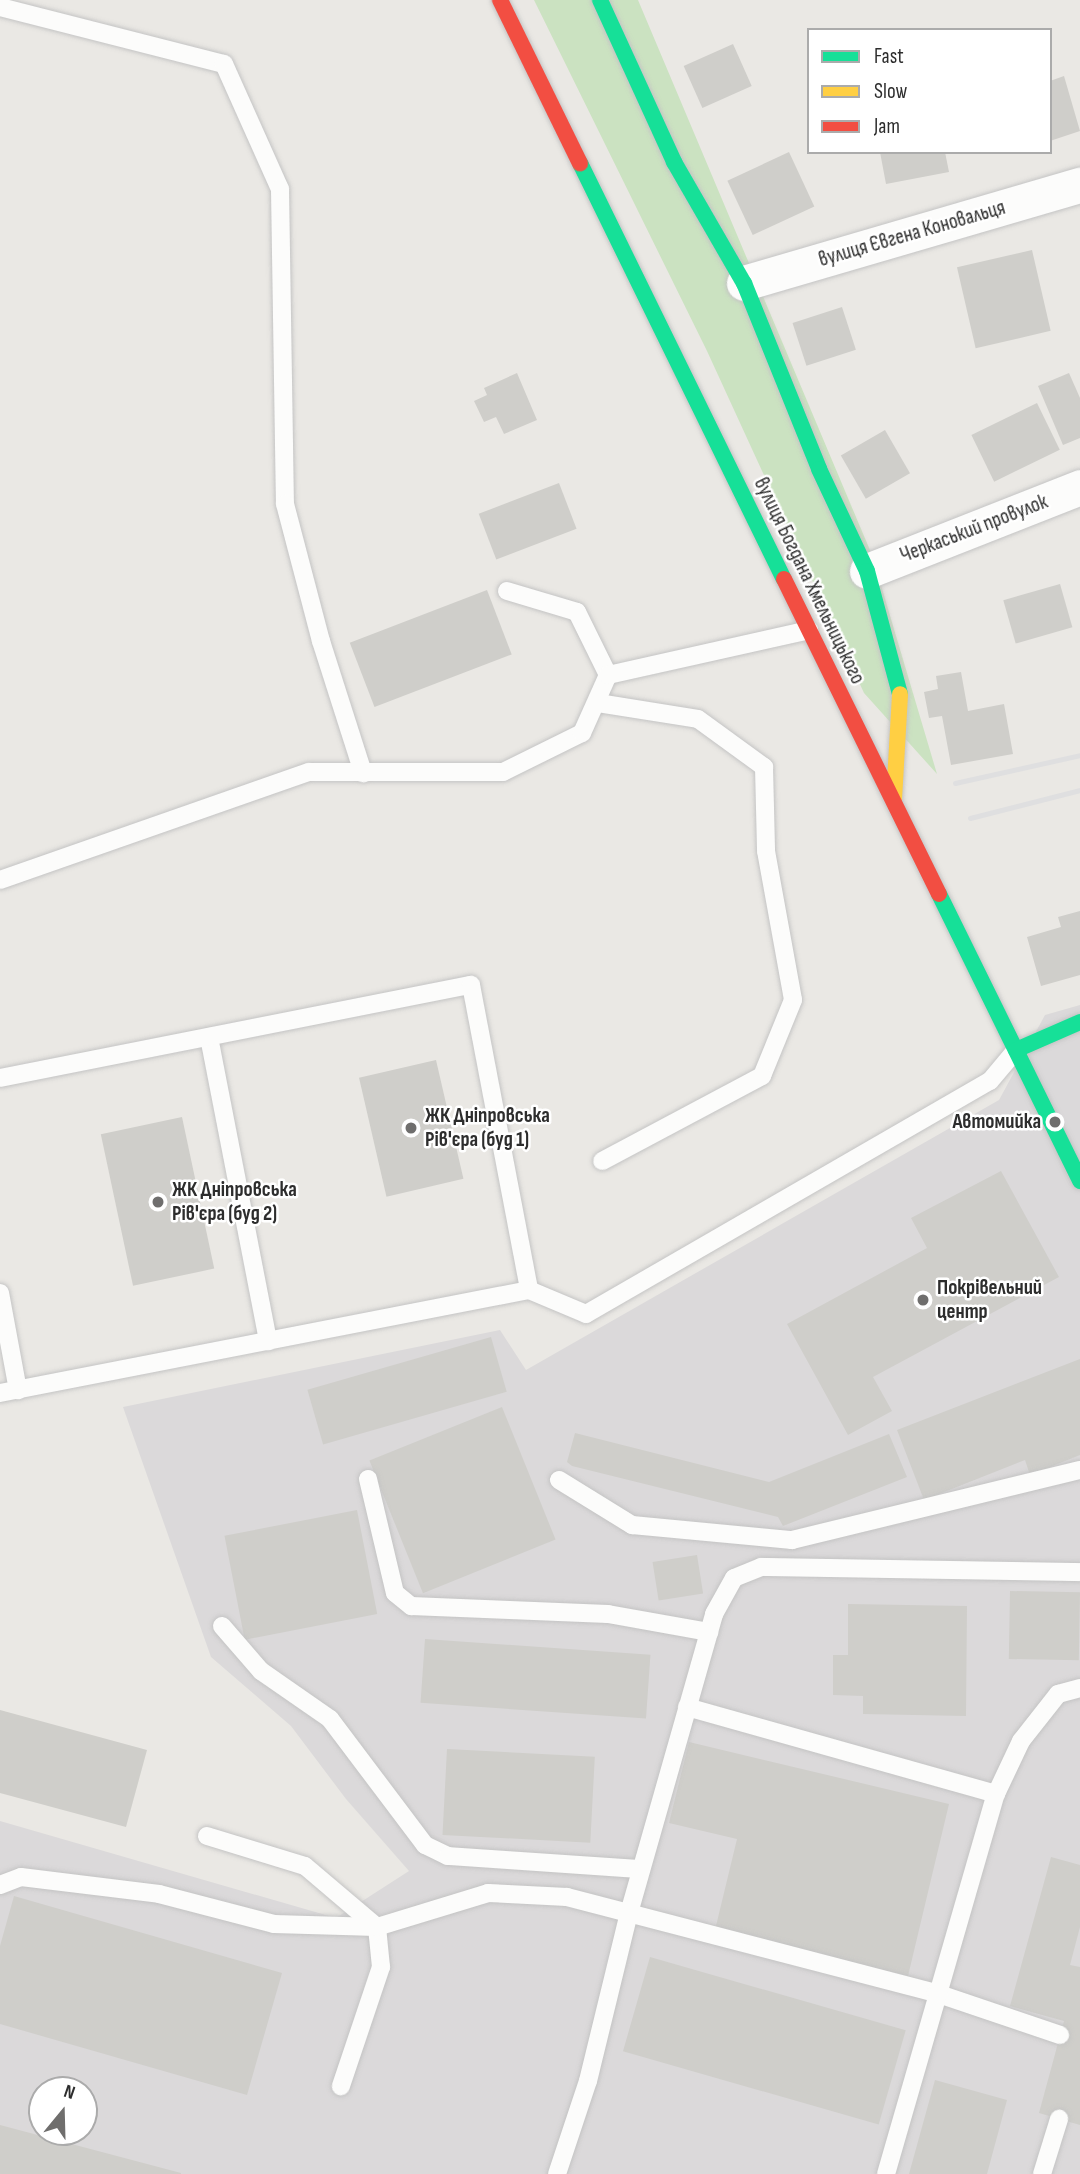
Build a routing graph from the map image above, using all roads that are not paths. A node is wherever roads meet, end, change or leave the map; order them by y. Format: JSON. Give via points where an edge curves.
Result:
{"nodes":[{"id":1,"x":500,"y":0,"type":"edge"},
{"id":2,"x":600,"y":0,"type":"edge"},
{"id":3,"x":0,"y":7,"type":"edge"},
{"id":4,"x":1080,"y":185,"type":"edge"},
{"id":5,"x":744,"y":283,"type":"junction"},
{"id":6,"x":1080,"y":487,"type":"edge"},
{"id":7,"x":867,"y":571,"type":"junction"},
{"id":8,"x":507,"y":591,"type":"dead end"},
{"id":9,"x":809,"y":630,"type":"junction"},
{"id":10,"x":608,"y":675,"type":"junction"},
{"id":11,"x":598,"y":703,"type":"junction"},
{"id":12,"x":363,"y":773,"type":"junction"},
{"id":13,"x":894,"y":802,"type":"junction"},
{"id":14,"x":0,"y":880,"type":"edge"},
{"id":15,"x":1080,"y":1022,"type":"edge"},
{"id":16,"x":209,"y":1037,"type":"junction"},
{"id":17,"x":1016,"y":1050,"type":"junction"},
{"id":18,"x":0,"y":1078,"type":"edge"},
{"id":19,"x":601,"y":1161,"type":"dead end"},
{"id":20,"x":1080,"y":1181,"type":"edge"},
{"id":21,"x":529,"y":1290,"type":"junction"},
{"id":22,"x":0,"y":1293,"type":"edge"},
{"id":23,"x":268,"y":1341,"type":"junction"},
{"id":24,"x":18,"y":1390,"type":"junction"},
{"id":25,"x":0,"y":1393,"type":"edge"},
{"id":26,"x":1080,"y":1470,"type":"edge"},
{"id":27,"x":368,"y":1479,"type":"dead end"},
{"id":28,"x":559,"y":1480,"type":"dead end"},
{"id":29,"x":1080,"y":1572,"type":"edge"},
{"id":30,"x":222,"y":1626,"type":"dead end"},
{"id":31,"x":709,"y":1632,"type":"junction"},
{"id":32,"x":1080,"y":1688,"type":"edge"},
{"id":33,"x":687,"y":1707,"type":"junction"},
{"id":34,"x":996,"y":1794,"type":"junction"},
{"id":35,"x":208,"y":1836,"type":"dead end"},
{"id":36,"x":641,"y":1869,"type":"junction"},
{"id":37,"x":0,"y":1885,"type":"edge"},
{"id":38,"x":629,"y":1913,"type":"junction"},
{"id":39,"x":377,"y":1927,"type":"junction"},
{"id":40,"x":936,"y":1993,"type":"junction"},
{"id":41,"x":1060,"y":2035,"type":"dead end"},
{"id":42,"x":341,"y":2086,"type":"dead end"},
{"id":43,"x":1059,"y":2119,"type":"dead end"},
{"id":44,"x":558,"y":2174,"type":"edge"},
{"id":45,"x":886,"y":2174,"type":"edge"},
{"id":46,"x":1042,"y":2174,"type":"edge"}],
"edges":[{"from":1,"to":9,"type":"main road","name":"вулиця Богдана Хмельницького"},
{"from":2,"to":5,"type":"main road","via":[[674,162]]},
{"from":3,"to":12,"type":"lane","via":[[224,64],[280,189],[285,504],[321,641]]},
{"from":4,"to":5,"type":"street","name":"вулиця Євгена Коновальця"},
{"from":5,"to":7,"type":"main road","via":[[819,469]]},
{"from":6,"to":7,"type":"street","name":"Черкаський провулок"},
{"from":7,"to":13,"type":"main road","via":[[900,686]]},
{"from":8,"to":10,"type":"lane","via":[[577,612]]},
{"from":9,"to":10,"type":"lane"},
{"from":9,"to":13,"type":"main road","name":"вулиця Богдана Хмельницького"},
{"from":10,"to":11,"type":"lane"},
{"from":11,"to":12,"type":"lane","via":[[582,733],[503,772]]},
{"from":11,"to":19,"type":"lane","via":[[698,719],[764,767],[766,851],[793,1000],[762,1076]]},
{"from":12,"to":14,"type":"lane","via":[[309,772]]},
{"from":13,"to":17,"type":"main road","name":"вулиця Богдана Хмельницького"},
{"from":15,"to":17,"type":"main road"},
{"from":16,"to":18,"type":"lane"},
{"from":16,"to":21,"type":"lane","via":[[471,985]]},
{"from":16,"to":23,"type":"lane"},
{"from":17,"to":20,"type":"main road","name":"вулиця Богдана Хмельницького"},
{"from":17,"to":21,"type":"lane","via":[[990,1080],[586,1314]]},
{"from":21,"to":23,"type":"lane"},
{"from":22,"to":24,"type":"lane"},
{"from":23,"to":24,"type":"lane"},
{"from":24,"to":25,"type":"lane"},
{"from":26,"to":28,"type":"lane","via":[[792,1540],[632,1525]]},
{"from":27,"to":31,"type":"lane","via":[[395,1593],[411,1606],[608,1614]]},
{"from":29,"to":31,"type":"lane","via":[[761,1567],[734,1578]]},
{"from":30,"to":36,"type":"lane","via":[[261,1671],[330,1719],[425,1845],[448,1856]]},
{"from":31,"to":33,"type":"lane"},
{"from":32,"to":34,"type":"lane","via":[[1058,1694],[1021,1741]]},
{"from":33,"to":34,"type":"lane"},
{"from":33,"to":36,"type":"lane"},
{"from":34,"to":40,"type":"lane"},
{"from":35,"to":39,"type":"lane","via":[[305,1866]]},
{"from":36,"to":38,"type":"lane"},
{"from":37,"to":39,"type":"lane","via":[[21,1877],[159,1894],[274,1924]]},
{"from":38,"to":39,"type":"lane","via":[[567,1897],[488,1893]]},
{"from":38,"to":40,"type":"lane"},
{"from":38,"to":44,"type":"lane","via":[[589,2081]]},
{"from":39,"to":42,"type":"lane","via":[[381,1966]]},
{"from":40,"to":41,"type":"lane"},
{"from":40,"to":45,"type":"lane"},
{"from":43,"to":46,"type":"lane"}]}
